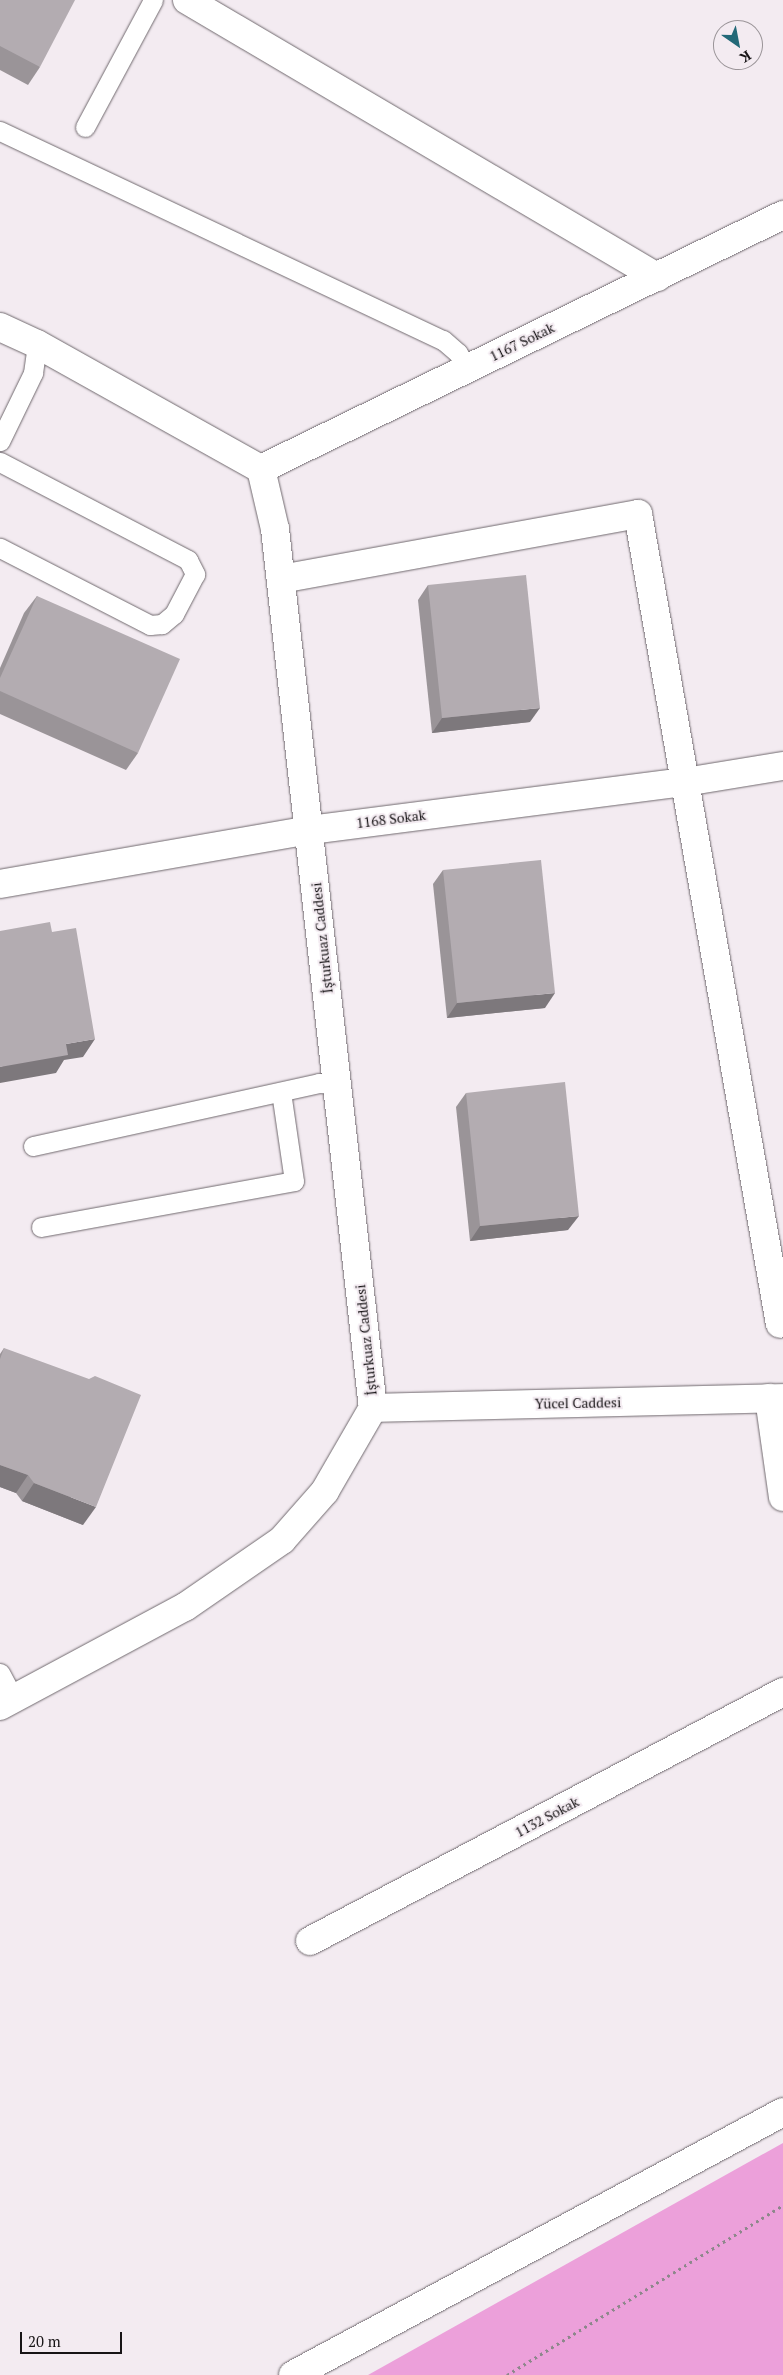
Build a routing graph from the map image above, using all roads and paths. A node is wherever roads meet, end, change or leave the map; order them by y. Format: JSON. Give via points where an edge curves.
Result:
{"nodes":[{"id":1,"x":153,"y":0,"type":"edge"},
{"id":2,"x":187,"y":0,"type":"edge"},
{"id":3,"x":85,"y":127,"type":"dead end"},
{"id":4,"x":0,"y":131,"type":"edge"},
{"id":5,"x":783,"y":215,"type":"edge"},
{"id":6,"x":657,"y":277,"type":"junction"},
{"id":7,"x":0,"y":327,"type":"edge"},
{"id":8,"x":37,"y":344,"type":"junction"},
{"id":9,"x":467,"y":369,"type":"junction"},
{"id":10,"x":0,"y":441,"type":"edge"},
{"id":11,"x":0,"y":462,"type":"edge"},
{"id":12,"x":261,"y":469,"type":"junction"},
{"id":13,"x":0,"y":548,"type":"edge"},
{"id":14,"x":281,"y":579,"type":"junction"},
{"id":15,"x":783,"y":766,"type":"edge"},
{"id":16,"x":685,"y":782,"type":"junction"},
{"id":17,"x":310,"y":830,"type":"junction"},
{"id":18,"x":0,"y":884,"type":"edge"},
{"id":19,"x":338,"y":1084,"type":"junction"},
{"id":20,"x":281,"y":1092,"type":"junction"},
{"id":21,"x":33,"y":1146,"type":"dead end"},
{"id":22,"x":42,"y":1227,"type":"dead end"},
{"id":23,"x":780,"y":1324,"type":"dead end"},
{"id":24,"x":776,"y":1398,"type":"edge"},
{"id":25,"x":374,"y":1408,"type":"junction"},
{"id":26,"x":783,"y":1496,"type":"edge"},
{"id":27,"x":0,"y":1673,"type":"edge"},
{"id":28,"x":783,"y":1692,"type":"edge"},
{"id":29,"x":7,"y":1702,"type":"edge"},
{"id":30,"x":310,"y":1941,"type":"dead end"},
{"id":31,"x":783,"y":2112,"type":"edge"},
{"id":32,"x":783,"y":2205,"type":"edge"},
{"id":33,"x":293,"y":2375,"type":"edge"},
{"id":34,"x":507,"y":2375,"type":"edge"}],
"edges":[{"from":1,"to":3,"type":"lane"},
{"from":2,"to":6,"type":"street"},
{"from":4,"to":9,"type":"lane","via":[[444,340],[458,353]]},
{"from":5,"to":6,"type":"street","name":"1167 Sokak"},
{"from":6,"to":9,"type":"street","name":"1167 Sokak"},
{"from":7,"to":8,"type":"street"},
{"from":8,"to":10,"type":"lane","via":[[33,373]]},
{"from":8,"to":12,"type":"street"},
{"from":9,"to":12,"type":"street","name":"1167 Sokak"},
{"from":11,"to":13,"type":"lane","via":[[188,560],[195,574],[174,614],[162,624],[150,624]]},
{"from":12,"to":14,"type":"street","name":"İşturkuaz Caddesi","via":[[275,529]]},
{"from":14,"to":16,"type":"street","via":[[638,514]]},
{"from":14,"to":17,"type":"street","name":"İşturkuaz Caddesi"},
{"from":15,"to":16,"type":"street","name":"1168 Sokak"},
{"from":16,"to":17,"type":"street","name":"1168 Sokak"},
{"from":16,"to":23,"type":"street"},
{"from":17,"to":18,"type":"street","name":"1168 Sokak"},
{"from":17,"to":19,"type":"street","name":"İşturkuaz Caddesi"},
{"from":19,"to":20,"type":"lane","via":[[319,1083]]},
{"from":19,"to":25,"type":"street","name":"İşturkuaz Caddesi"},
{"from":20,"to":21,"type":"lane"},
{"from":20,"to":22,"type":"lane","via":[[294,1181]]},
{"from":24,"to":25,"type":"street","name":"Yücel Caddesi"},
{"from":24,"to":26,"type":"street"},
{"from":25,"to":29,"type":"street","via":[[325,1490],[282,1540],[185,1608]]},
{"from":27,"to":29,"type":"lane"},
{"from":28,"to":30,"type":"street","name":"1132 Sokak"},
{"from":31,"to":33,"type":"street"},
{"from":32,"to":34,"type":"path"}]}
